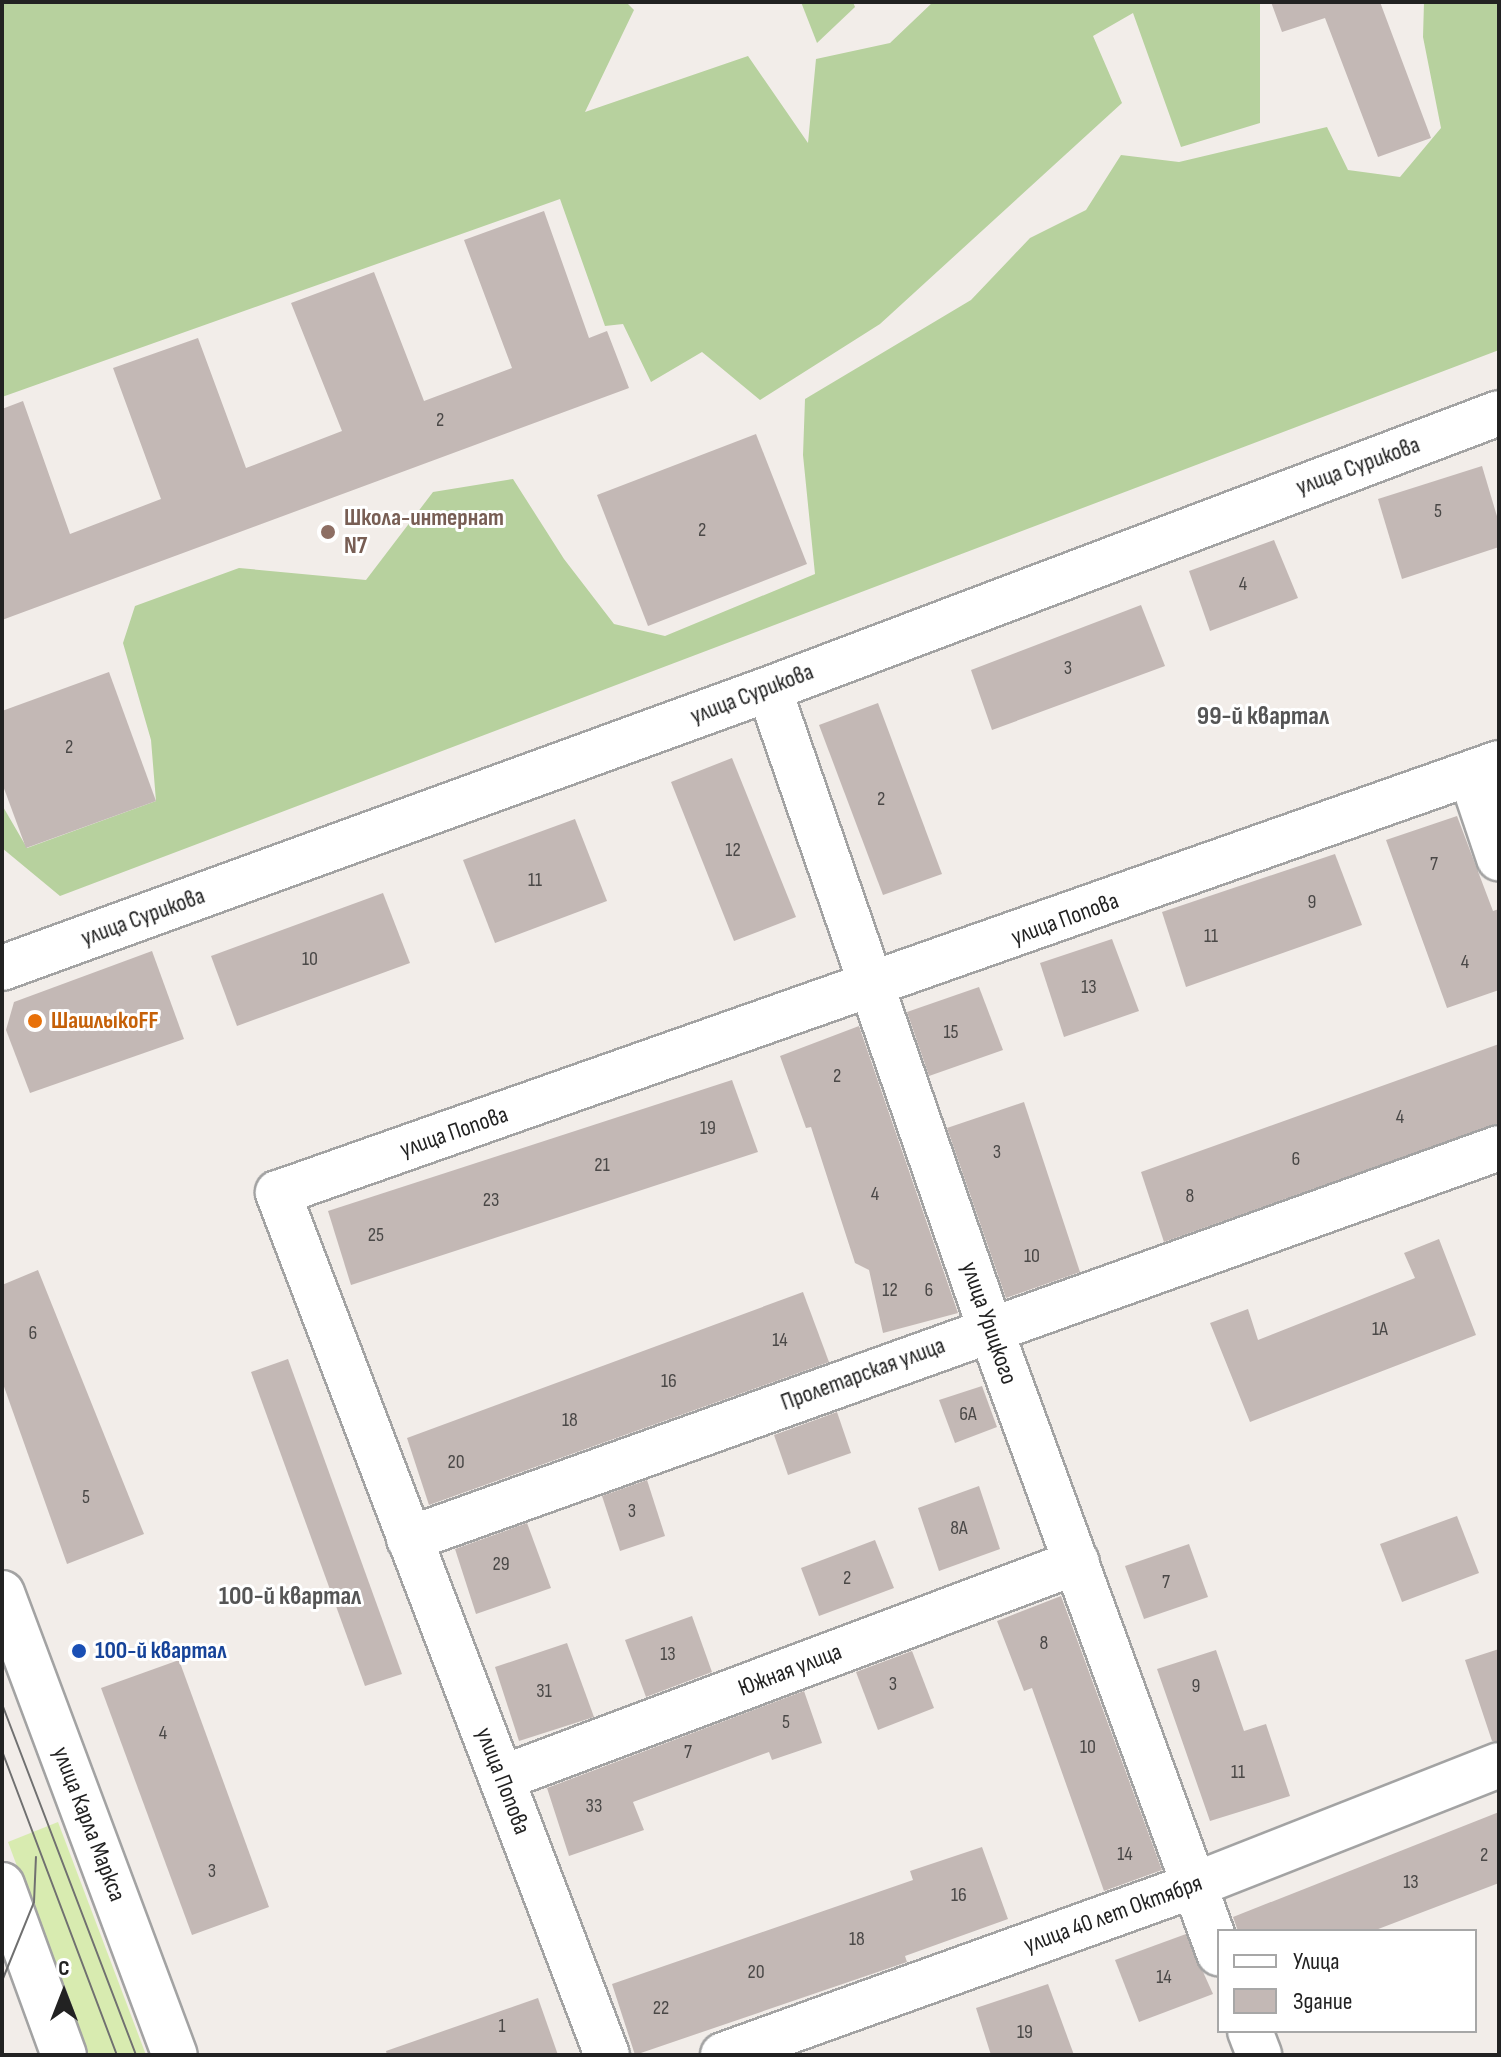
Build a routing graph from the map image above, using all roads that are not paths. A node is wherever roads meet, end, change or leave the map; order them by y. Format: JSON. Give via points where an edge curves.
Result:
{"nodes":[{"id":1,"x":1499,"y":413,"type":"edge"},
{"id":2,"x":769,"y":689,"type":"junction"},
{"id":3,"x":1485,"y":769,"type":"edge"},
{"id":4,"x":1499,"y":858,"type":"edge"},
{"id":5,"x":2,"y":968,"type":"edge"},
{"id":6,"x":875,"y":987,"type":"junction"},
{"id":7,"x":1499,"y":1148,"type":"edge"},
{"id":8,"x":990,"y":1328,"type":"junction"},
{"id":9,"x":409,"y":1539,"type":"junction"},
{"id":10,"x":1077,"y":1562,"type":"junction"},
{"id":11,"x":2,"y":1593,"type":"edge"},
{"id":12,"x":1499,"y":1765,"type":"edge"},
{"id":13,"x":502,"y":1778,"type":"junction"},
{"id":14,"x":2,"y":1885,"type":"edge"},
{"id":15,"x":1192,"y":1886,"type":"junction"},
{"id":16,"x":1217,"y":1948,"type":"edge"},
{"id":17,"x":1251,"y":2033,"type":"edge"},
{"id":18,"x":64,"y":2055,"type":"edge"},
{"id":19,"x":175,"y":2055,"type":"edge"},
{"id":20,"x":607,"y":2055,"type":"edge"},
{"id":21,"x":723,"y":2055,"type":"edge"},
{"id":22,"x":1259,"y":2055,"type":"edge"}],
"edges":[{"from":1,"to":2,"type":"street","name":"улица Сурикова"},
{"from":2,"to":5,"type":"street","name":"улица Сурикова"},
{"from":2,"to":6,"type":"street","name":"улица Урицкого"},
{"from":3,"to":4,"type":"street"},
{"from":3,"to":6,"type":"street","name":"улица Попова"},
{"from":6,"to":8,"type":"street","name":"улица Урицкого"},
{"from":6,"to":9,"type":"street","name":"улица Попова","via":[[278,1193]]},
{"from":7,"to":8,"type":"street","name":"Пролетарская улица"},
{"from":8,"to":9,"type":"street","name":"Пролетарская улица"},
{"from":8,"to":10,"type":"street","name":"улица Урицкого"},
{"from":9,"to":13,"type":"street","name":"улица Попова"},
{"from":10,"to":13,"type":"street","name":"Южная улица"},
{"from":10,"to":15,"type":"street","name":"улица Урицкого"},
{"from":11,"to":19,"type":"street","name":"улица Карла Маркса"},
{"from":12,"to":15,"type":"street","name":"улица 40 лет Октября"},
{"from":13,"to":20,"type":"street","name":"улица Попова"},
{"from":14,"to":18,"type":"street"},
{"from":15,"to":16,"type":"street","name":"улица Урицкого"},
{"from":15,"to":21,"type":"street","name":"улица 40 лет Октября"},
{"from":17,"to":22,"type":"street"}]}
